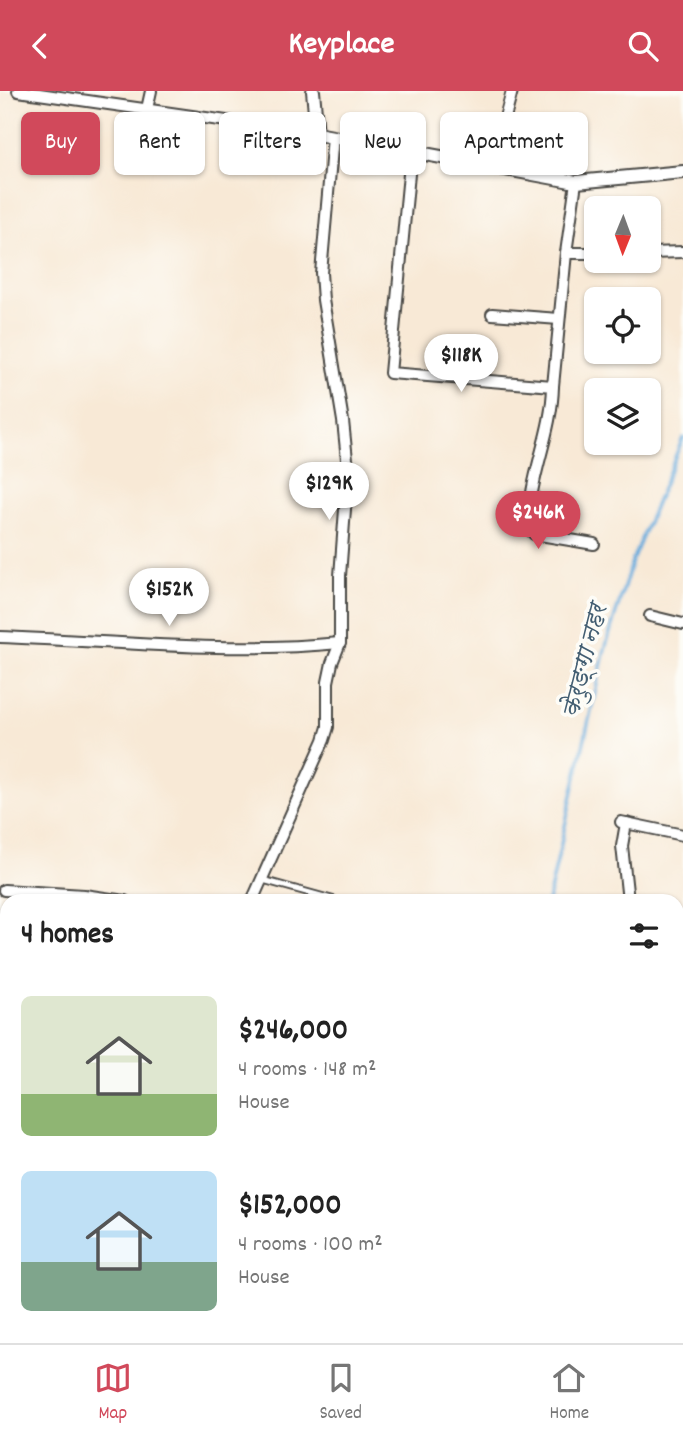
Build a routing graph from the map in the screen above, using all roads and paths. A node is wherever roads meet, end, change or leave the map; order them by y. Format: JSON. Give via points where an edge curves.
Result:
{"nodes":[{"id":1,"x":18,"y":91,"type":"edge"},
{"id":2,"x":151,"y":91,"type":"edge"},
{"id":3,"x":313,"y":91,"type":"edge"},
{"id":4,"x":512,"y":91,"type":"edge"},
{"id":5,"x":148,"y":109,"type":"junction"},
{"id":6,"x":315,"y":112,"type":"edge"},
{"id":7,"x":507,"y":112,"type":"edge"},
{"id":8,"x":219,"y":120,"type":"edge"},
{"id":9,"x":326,"y":136,"type":"edge"},
{"id":10,"x":333,"y":137,"type":"junction"},
{"id":11,"x":340,"y":138,"type":"edge"},
{"id":12,"x":683,"y":172,"type":"edge"},
{"id":13,"x":409,"y":175,"type":"edge"},
{"id":14,"x":534,"y":175,"type":"edge"},
{"id":15,"x":576,"y":182,"type":"junction"},
{"id":16,"x":683,"y":252,"type":"edge"},
{"id":17,"x":566,"y":253,"type":"junction"},
{"id":18,"x":584,"y":253,"type":"edge"},
{"id":19,"x":662,"y":253,"type":"edge"},
{"id":20,"x":492,"y":314,"type":"dead end"},
{"id":21,"x":559,"y":319,"type":"junction"},
{"id":22,"x":553,"y":386,"type":"junction"},
{"id":23,"x":594,"y":544,"type":"dead end"},
{"id":24,"x":650,"y":616,"type":"dead end"},
{"id":25,"x":683,"y":624,"type":"edge"},
{"id":26,"x":0,"y":637,"type":"edge"},
{"id":27,"x":340,"y":643,"type":"junction"},
{"id":28,"x":683,"y":835,"type":"edge"},
{"id":29,"x":263,"y":880,"type":"junction"},
{"id":30,"x":4,"y":890,"type":"dead end"},
{"id":31,"x":68,"y":894,"type":"edge"},
{"id":32,"x":256,"y":894,"type":"edge"},
{"id":33,"x":314,"y":894,"type":"edge"},
{"id":34,"x":627,"y":894,"type":"edge"}],
"edges":[{"from":1,"to":5,"type":"street"},
{"from":2,"to":5,"type":"street"},
{"from":3,"to":6,"type":"street"},
{"from":4,"to":7,"type":"street"},
{"from":5,"to":8,"type":"street"},
{"from":9,"to":10,"type":"street"},
{"from":10,"to":11,"type":"street"},
{"from":10,"to":27,"type":"street","via":[[321,273],[348,469]]},
{"from":12,"to":15,"type":"street"},
{"from":13,"to":22,"type":"street","via":[[390,373]]},
{"from":14,"to":15,"type":"street"},
{"from":15,"to":17,"type":"street"},
{"from":16,"to":19,"type":"street"},
{"from":17,"to":18,"type":"street"},
{"from":17,"to":21,"type":"street"},
{"from":20,"to":21,"type":"street"},
{"from":21,"to":22,"type":"street"},
{"from":22,"to":23,"type":"street","via":[[529,528],[534,534]]},
{"from":24,"to":25,"type":"street"},
{"from":26,"to":27,"type":"street","via":[[190,645]]},
{"from":27,"to":29,"type":"street","via":[[328,682],[324,740]]},
{"from":28,"to":34,"type":"street","via":[[622,822]]},
{"from":29,"to":32,"type":"street"},
{"from":29,"to":33,"type":"lane"},
{"from":30,"to":31,"type":"street"}]}
